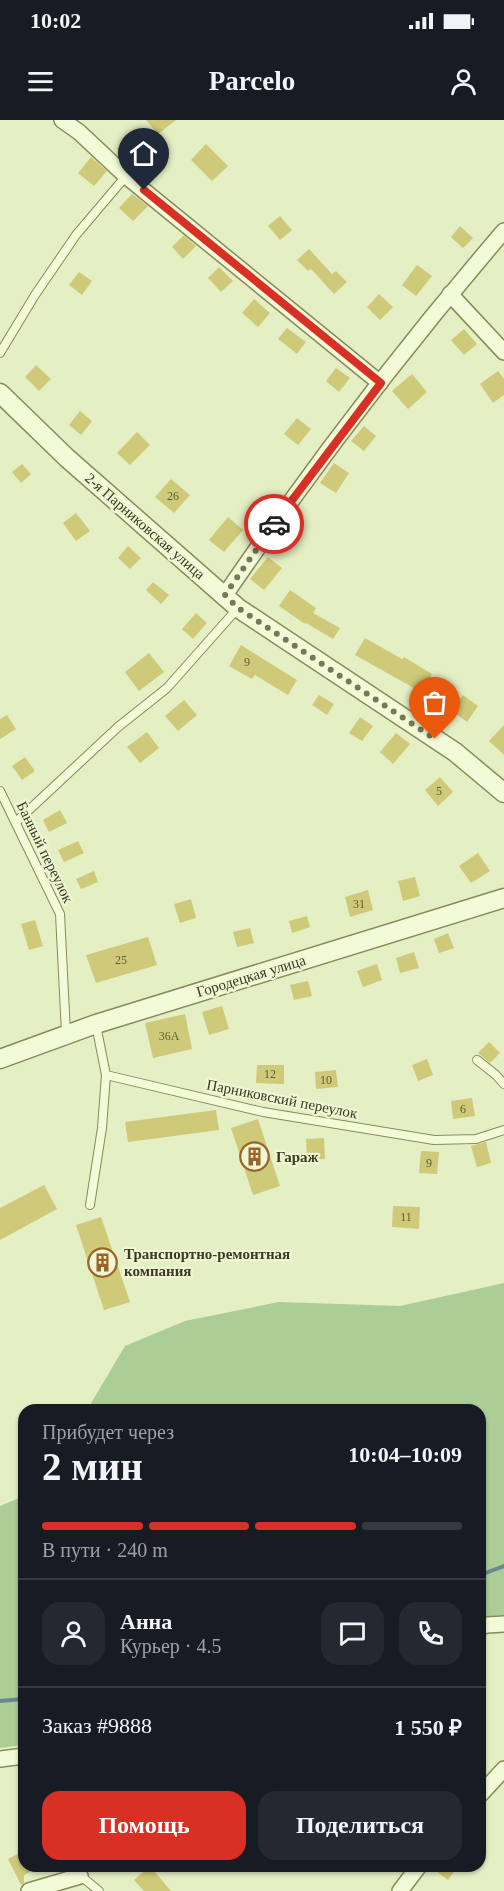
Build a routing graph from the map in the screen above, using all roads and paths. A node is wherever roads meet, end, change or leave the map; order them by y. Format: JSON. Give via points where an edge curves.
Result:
{"nodes":[{"id":1,"x":62,"y":120,"type":"edge"},
{"id":2,"x":126,"y":176,"type":"junction"},
{"id":3,"x":504,"y":231,"type":"edge"},
{"id":4,"x":450,"y":294,"type":"junction"},
{"id":5,"x":504,"y":352,"type":"edge"},
{"id":6,"x":0,"y":353,"type":"edge"},
{"id":7,"x":381,"y":383,"type":"junction"},
{"id":8,"x":0,"y":393,"type":"edge"},
{"id":9,"x":231,"y":601,"type":"junction"},
{"id":10,"x":0,"y":791,"type":"edge"},
{"id":11,"x":504,"y":793,"type":"edge"},
{"id":12,"x":16,"y":822,"type":"junction"},
{"id":13,"x":504,"y":898,"type":"edge"},
{"id":14,"x":96,"y":1024,"type":"junction"},
{"id":15,"x":66,"y":1035,"type":"junction"},
{"id":16,"x":0,"y":1059,"type":"edge"},
{"id":17,"x":477,"y":1059,"type":"dead end"},
{"id":18,"x":106,"y":1075,"type":"junction"},
{"id":19,"x":504,"y":1084,"type":"edge"},
{"id":20,"x":504,"y":1130,"type":"edge"},
{"id":21,"x":90,"y":1205,"type":"dead end"},
{"id":22,"x":504,"y":1624,"type":"edge"},
{"id":23,"x":486,"y":1625,"type":"edge"},
{"id":24,"x":18,"y":1757,"type":"edge"},
{"id":25,"x":0,"y":1760,"type":"edge"},
{"id":26,"x":504,"y":1769,"type":"edge"},
{"id":27,"x":486,"y":1788,"type":"edge"},
{"id":28,"x":72,"y":1872,"type":"edge"},
{"id":29,"x":75,"y":1872,"type":"edge"},
{"id":30,"x":414,"y":1872,"type":"edge"},
{"id":31,"x":29,"y":1891,"type":"edge"},
{"id":32,"x":99,"y":1891,"type":"edge"},
{"id":33,"x":400,"y":1891,"type":"edge"}],
"edges":[{"from":1,"to":2,"type":"street"},
{"from":2,"to":6,"type":"lane","via":[[75,235]]},
{"from":2,"to":7,"type":"street"},
{"from":3,"to":4,"type":"street"},
{"from":4,"to":5,"type":"street"},
{"from":4,"to":7,"type":"street"},
{"from":7,"to":9,"type":"street","via":[[281,513]]},
{"from":8,"to":9,"type":"street","name":"2-я Парниковская улица","via":[[67,458]]},
{"from":9,"to":11,"type":"street","name":"2-я Парниковская улица","via":[[455,752]]},
{"from":9,"to":12,"type":"lane","via":[[167,688],[118,727]]},
{"from":10,"to":12,"type":"lane","name":"Банный переулок"},
{"from":12,"to":15,"type":"lane","name":"Банный переулок","via":[[60,914]]},
{"from":13,"to":14,"type":"street","name":"Городецкая улица"},
{"from":14,"to":15,"type":"street","name":"Городецкая улица"},
{"from":14,"to":18,"type":"lane"},
{"from":15,"to":16,"type":"street","name":"Городецкая улица"},
{"from":17,"to":19,"type":"lane"},
{"from":18,"to":20,"type":"lane","name":"Парниковский переулок","via":[[263,1112],[434,1140],[476,1139]]},
{"from":18,"to":21,"type":"lane"},
{"from":22,"to":23,"type":"street"},
{"from":24,"to":25,"type":"street"},
{"from":26,"to":27,"type":"street"},
{"from":28,"to":31,"type":"street"},
{"from":29,"to":32,"type":"lane"},
{"from":30,"to":33,"type":"street"}]}
